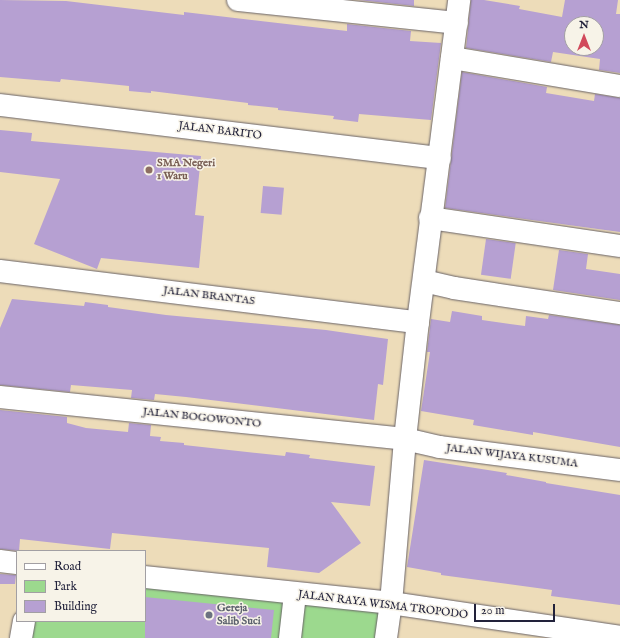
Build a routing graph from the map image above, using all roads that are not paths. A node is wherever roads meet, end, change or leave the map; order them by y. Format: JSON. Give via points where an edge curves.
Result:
{"nodes":[{"id":1,"x":238,"y":0,"type":"edge"},
{"id":2,"x":459,"y":0,"type":"edge"},
{"id":3,"x":457,"y":23,"type":"junction"},
{"id":4,"x":452,"y":58,"type":"junction"},
{"id":5,"x":620,"y":86,"type":"edge"},
{"id":6,"x":0,"y":105,"type":"edge"},
{"id":7,"x":440,"y":158,"type":"junction"},
{"id":8,"x":430,"y":218,"type":"junction"},
{"id":9,"x":620,"y":246,"type":"edge"},
{"id":10,"x":0,"y":271,"type":"edge"},
{"id":11,"x":424,"y":281,"type":"junction"},
{"id":12,"x":620,"y":313,"type":"edge"},
{"id":13,"x":418,"y":322,"type":"junction"},
{"id":14,"x":0,"y":397,"type":"edge"},
{"id":15,"x":405,"y":439,"type":"junction"},
{"id":16,"x":620,"y":470,"type":"edge"},
{"id":17,"x":0,"y":561,"type":"edge"},
{"id":18,"x":16,"y":563,"type":"edge"},
{"id":19,"x":146,"y":577,"type":"edge"},
{"id":20,"x":295,"y":594,"type":"junction"},
{"id":21,"x":391,"y":603,"type":"junction"},
{"id":22,"x":24,"y":622,"type":"edge"},
{"id":23,"x":620,"y":637,"type":"edge"},
{"id":24,"x":21,"y":638,"type":"edge"},
{"id":25,"x":290,"y":638,"type":"edge"},
{"id":26,"x":386,"y":638,"type":"edge"}],
"edges":[{"from":1,"to":3,"type":"street"},
{"from":2,"to":3,"type":"street"},
{"from":3,"to":4,"type":"street"},
{"from":4,"to":5,"type":"street"},
{"from":4,"to":7,"type":"street"},
{"from":6,"to":7,"type":"street","name":"JALAN BARITO"},
{"from":7,"to":8,"type":"street"},
{"from":8,"to":9,"type":"street"},
{"from":8,"to":11,"type":"street"},
{"from":10,"to":13,"type":"street","name":"JALAN BRANTAS"},
{"from":11,"to":12,"type":"street","via":[[454,288]]},
{"from":11,"to":13,"type":"street"},
{"from":13,"to":15,"type":"street"},
{"from":14,"to":15,"type":"street","name":"JALAN BOGOWONTO"},
{"from":15,"to":16,"type":"street","name":"JALAN WIJAYA KUSUMA","via":[[440,447]]},
{"from":15,"to":21,"type":"street"},
{"from":17,"to":18,"type":"street"},
{"from":19,"to":20,"type":"street","name":"JALAN RAYA WISMA TROPODO"},
{"from":20,"to":21,"type":"street","name":"JALAN RAYA WISMA TROPODO"},
{"from":20,"to":25,"type":"street"},
{"from":21,"to":23,"type":"street","name":"JALAN RAYA WISMA TROPODO"},
{"from":21,"to":26,"type":"street"},
{"from":22,"to":24,"type":"street"}]}
